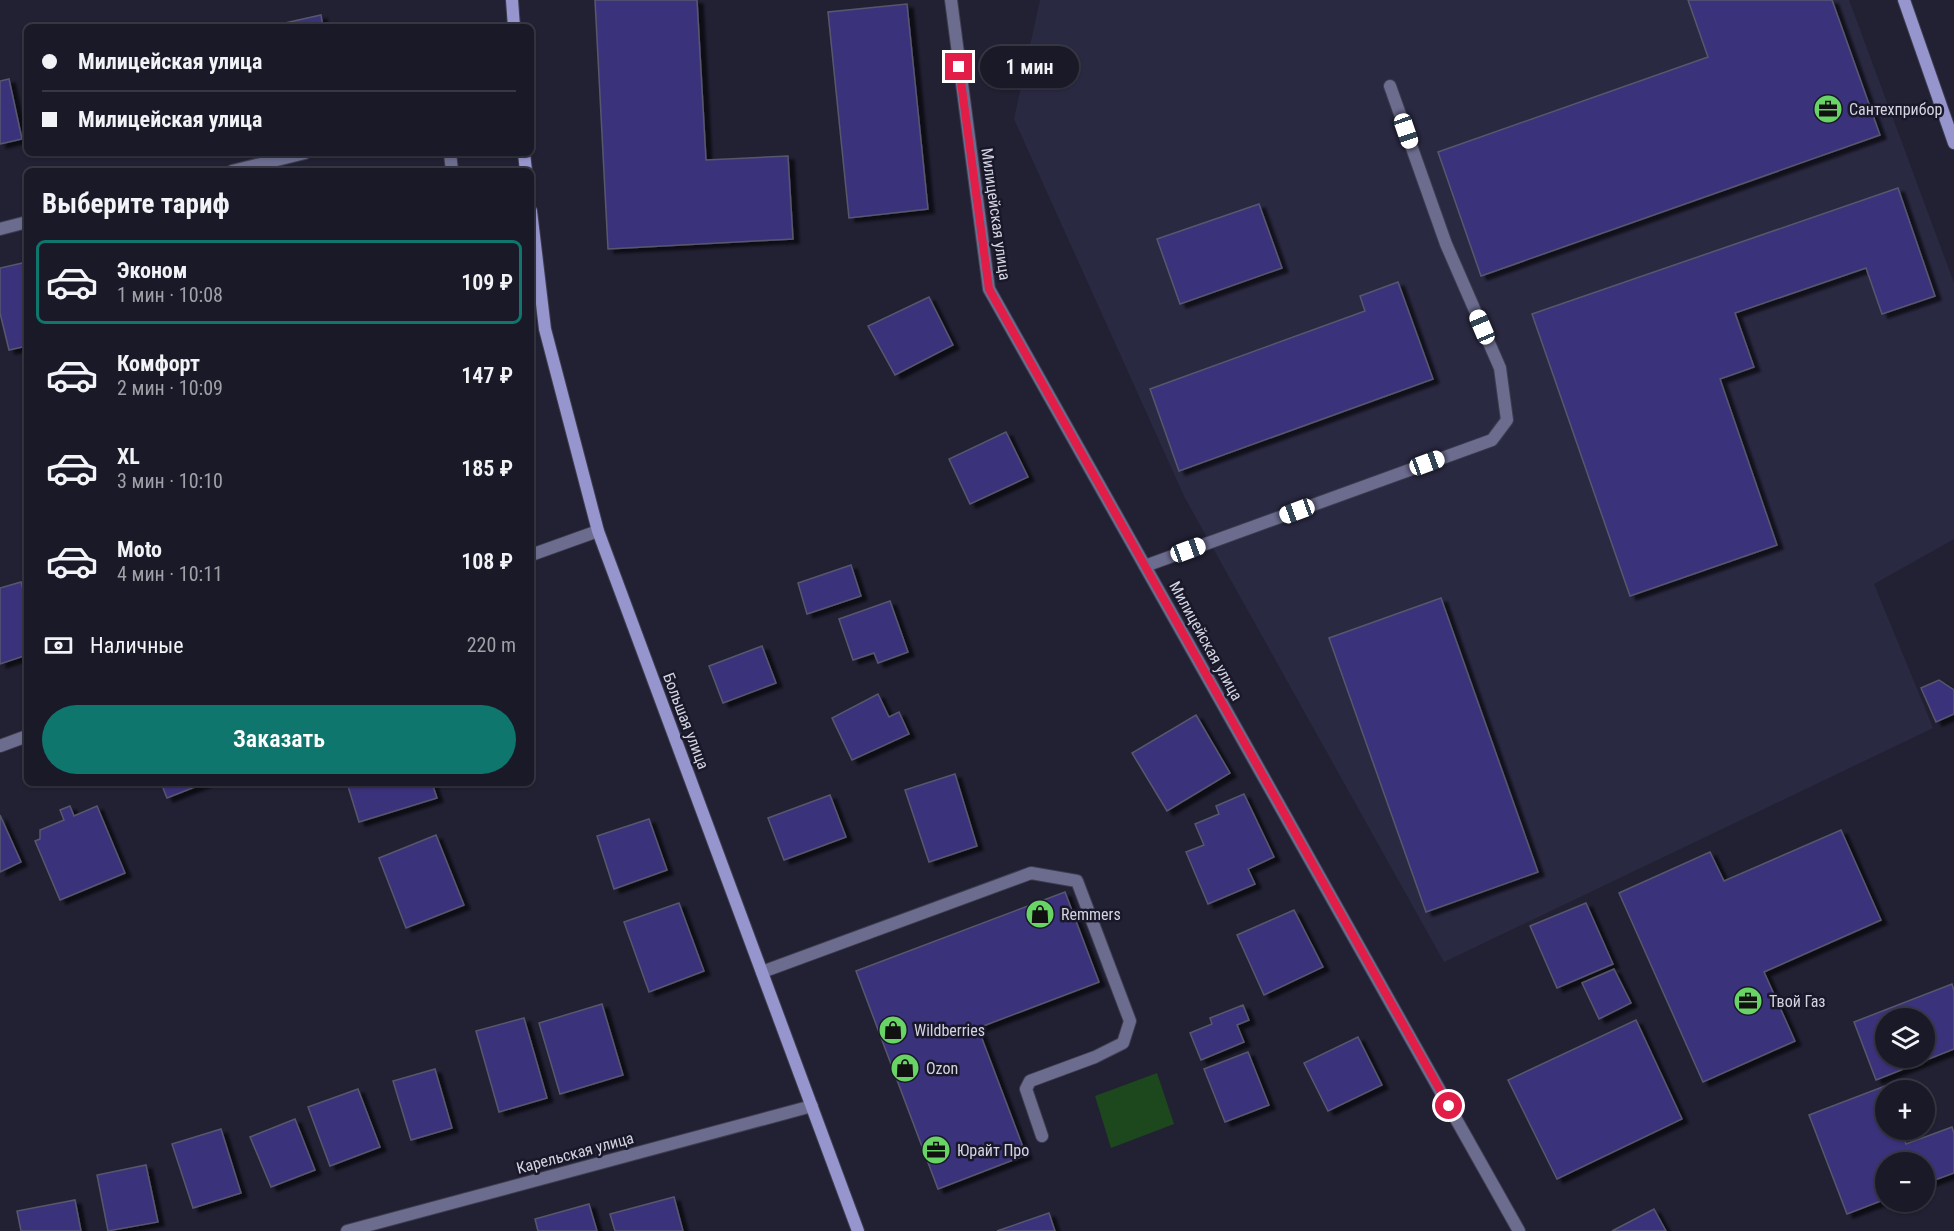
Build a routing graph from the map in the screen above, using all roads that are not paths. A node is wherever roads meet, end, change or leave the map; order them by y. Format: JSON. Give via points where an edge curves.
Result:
{"nodes":[{"id":1,"x":512,"y":0,"type":"edge"},
{"id":2,"x":951,"y":0,"type":"edge"},
{"id":3,"x":1904,"y":0,"type":"edge"},
{"id":4,"x":514,"y":24,"type":"edge"},
{"id":5,"x":1390,"y":86,"type":"dead end"},
{"id":6,"x":1954,"y":143,"type":"edge"},
{"id":7,"x":293,"y":156,"type":"edge"},
{"id":8,"x":244,"y":168,"type":"edge"},
{"id":9,"x":24,"y":223,"type":"edge"},
{"id":10,"x":0,"y":229,"type":"edge"},
{"id":11,"x":534,"y":236,"type":"edge"},
{"id":12,"x":598,"y":531,"type":"junction"},
{"id":13,"x":534,"y":554,"type":"edge"},
{"id":14,"x":1145,"y":566,"type":"junction"},
{"id":15,"x":24,"y":737,"type":"edge"},
{"id":16,"x":0,"y":746,"type":"edge"},
{"id":17,"x":762,"y":972,"type":"junction"},
{"id":18,"x":812,"y":1106,"type":"junction"},
{"id":19,"x":1042,"y":1136,"type":"dead end"},
{"id":20,"x":347,"y":1231,"type":"edge"},
{"id":21,"x":858,"y":1231,"type":"edge"},
{"id":22,"x":1519,"y":1231,"type":"edge"}],
"edges":[{"from":1,"to":4,"type":"street"},
{"from":2,"to":14,"type":"street","name":"Милицейская улица","via":[[989,289]]},
{"from":3,"to":6,"type":"street"},
{"from":5,"to":14,"type":"street","via":[[1446,244],[1500,368],[1507,420],[1492,440]]},
{"from":7,"to":8,"type":"street"},
{"from":9,"to":10,"type":"street"},
{"from":11,"to":12,"type":"street","name":"Большая улица","via":[[545,329]]},
{"from":12,"to":13,"type":"street"},
{"from":12,"to":17,"type":"street","name":"Большая улица"},
{"from":14,"to":22,"type":"street","name":"Милицейская улица"},
{"from":15,"to":16,"type":"street"},
{"from":17,"to":18,"type":"street","name":"Большая улица"},
{"from":17,"to":19,"type":"street","via":[[1031,873],[1077,881],[1130,1022],[1123,1043],[1030,1081],[1026,1089]]},
{"from":18,"to":20,"type":"street","name":"Карельская улица"},
{"from":18,"to":21,"type":"street","name":"Большая улица"}]}
